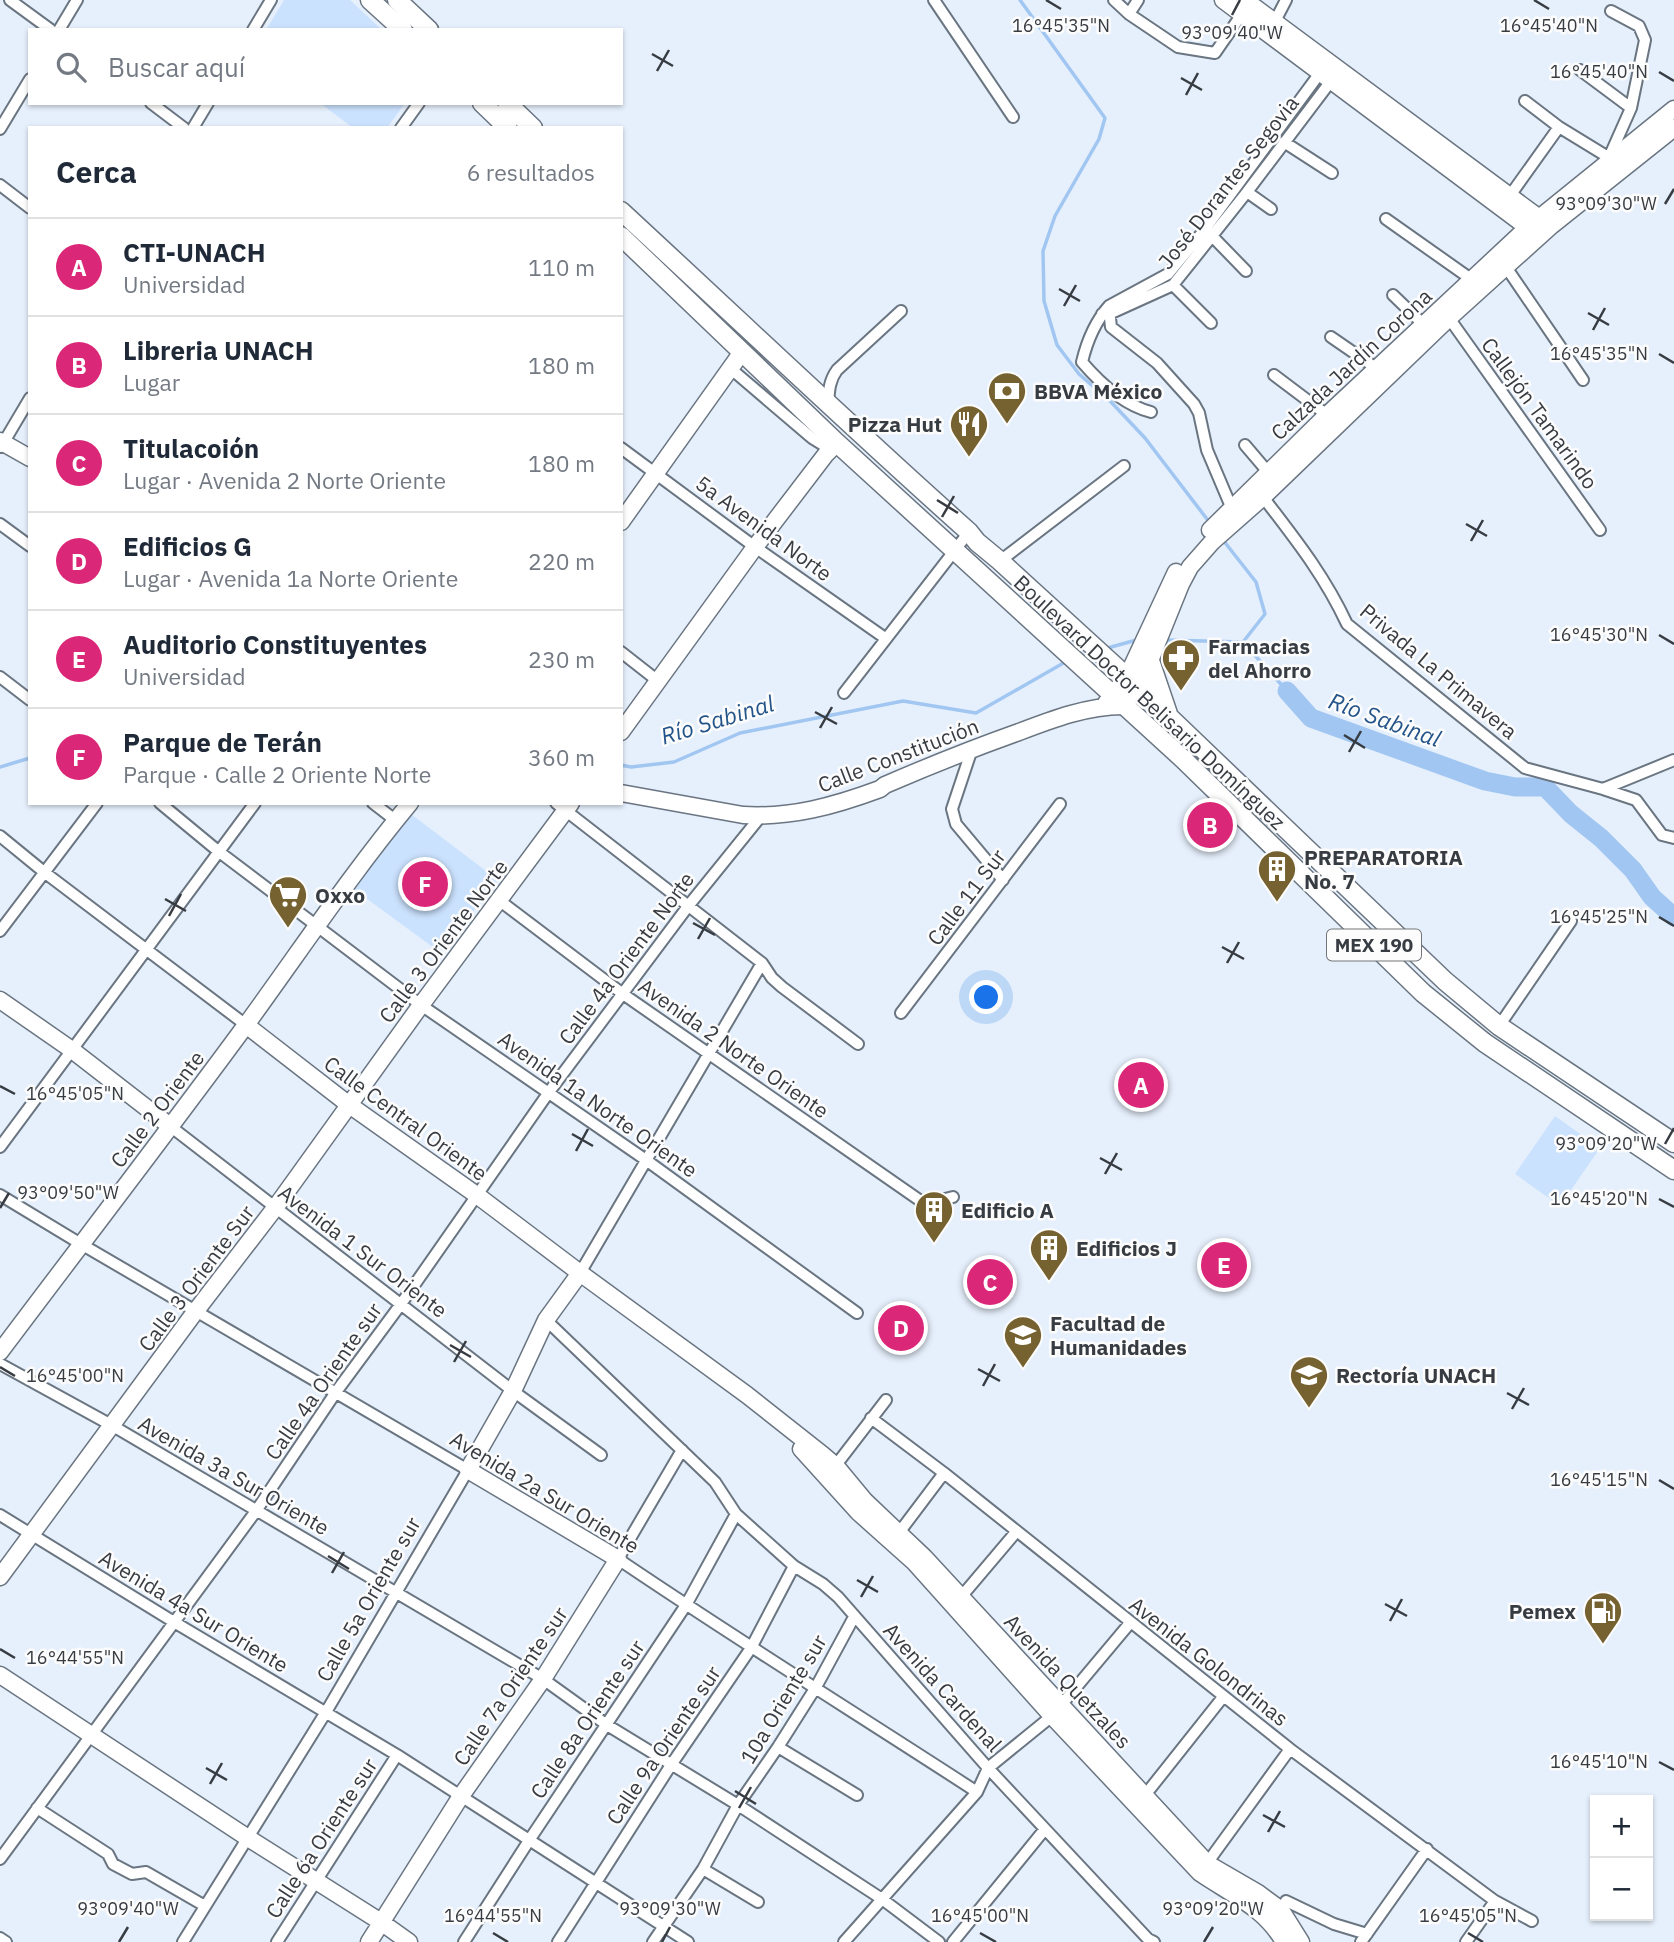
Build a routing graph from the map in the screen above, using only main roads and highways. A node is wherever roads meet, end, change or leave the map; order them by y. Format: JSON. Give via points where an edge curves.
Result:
{"nodes":[{"id":1,"x":370,"y":0,"type":"edge"},
{"id":2,"x":397,"y":0,"type":"edge"},
{"id":3,"x":1223,"y":0,"type":"edge"},
{"id":4,"x":1243,"y":7,"type":"edge"},
{"id":5,"x":401,"y":28,"type":"edge"},
{"id":6,"x":427,"y":28,"type":"edge"},
{"id":7,"x":1271,"y":28,"type":"junction"},
{"id":8,"x":1371,"y":101,"type":"junction"},
{"id":9,"x":484,"y":105,"type":"edge"},
{"id":10,"x":509,"y":105,"type":"edge"},
{"id":11,"x":1674,"y":109,"type":"edge"},
{"id":12,"x":506,"y":126,"type":"edge"},
{"id":13,"x":531,"y":126,"type":"edge"},
{"id":14,"x":1674,"y":128,"type":"edge"},
{"id":15,"x":623,"y":213,"type":"edge"},
{"id":16,"x":1540,"y":227,"type":"junction"},
{"id":17,"x":623,"y":238,"type":"edge"},
{"id":18,"x":742,"y":352,"type":"junction"},
{"id":19,"x":828,"y":405,"type":"junction"},
{"id":20,"x":837,"y":443,"type":"junction"},
{"id":21,"x":1,"y":444,"type":"edge"},
{"id":22,"x":876,"y":449,"type":"junction"},
{"id":23,"x":28,"y":457,"type":"edge"},
{"id":24,"x":623,"y":519,"type":"edge"},
{"id":25,"x":1227,"y":519,"type":"junction"},
{"id":26,"x":1147,"y":655,"type":"junction"},
{"id":27,"x":1127,"y":677,"type":"junction"},
{"id":28,"x":1110,"y":698,"type":"junction"},
{"id":29,"x":1169,"y":717,"type":"junction"},
{"id":30,"x":623,"y":729,"type":"edge"},
{"id":31,"x":623,"y":793,"type":"edge"},
{"id":32,"x":408,"y":805,"type":"edge"},
{"id":33,"x":564,"y":806,"type":"edge"},
{"id":34,"x":0,"y":1000,"type":"edge"},
{"id":35,"x":246,"y":1025,"type":"junction"},
{"id":36,"x":348,"y":1104,"type":"junction"},
{"id":37,"x":170,"y":1126,"type":"junction"},
{"id":38,"x":1674,"y":1143,"type":"edge"},
{"id":39,"x":1674,"y":1170,"type":"edge"},
{"id":40,"x":580,"y":1273,"type":"junction"},
{"id":41,"x":0,"y":1352,"type":"edge"},
{"id":42,"x":468,"y":1470,"type":"joint"},
{"id":43,"x":831,"y":1471,"type":"joint"},
{"id":44,"x":896,"y":1537,"type":"junction"},
{"id":45,"x":618,"y":1559,"type":"joint"},
{"id":46,"x":0,"y":1577,"type":"edge"},
{"id":47,"x":0,"y":1675,"type":"edge"},
{"id":48,"x":1057,"y":1710,"type":"junction"},
{"id":49,"x":1279,"y":1910,"type":"junction"},
{"id":50,"x":382,"y":1922,"type":"junction"},
{"id":51,"x":369,"y":1942,"type":"edge"},
{"id":52,"x":409,"y":1942,"type":"edge"},
{"id":53,"x":1284,"y":1942,"type":"edge"},
{"id":54,"x":1301,"y":1942,"type":"edge"}],
"edges":[{"from":1,"to":5,"type":"main road"},
{"from":2,"to":6,"type":"main road"},
{"from":3,"to":4,"type":"main road"},
{"from":4,"to":7,"type":"main road"},
{"from":7,"to":8,"type":"main road"},
{"from":7,"to":8,"type":"main road","via":[[1325,77]]},
{"from":8,"to":16,"type":"main road"},
{"from":8,"to":16,"type":"main road","via":[[1509,197]]},
{"from":9,"to":12,"type":"main road"},
{"from":10,"to":13,"type":"main road"},
{"from":11,"to":16,"type":"main road","name":"Calzada Jardín Corona","via":[[1607,161]]},
{"from":14,"to":16,"type":"main road","name":"Calzada Jardín Corona"},
{"from":15,"to":19,"type":"main road","name":"Boulevard Doctor Belisario Domínguez","number":"MEX 190"},
{"from":16,"to":25,"type":"main road","name":"Calzada Jardín Corona","via":[[1471,279],[1268,472]]},
{"from":16,"to":25,"type":"main road","name":"Calzada Jardín Corona","via":[[1506,267],[1264,497]]},
{"from":17,"to":18,"type":"main road","name":"Boulevard Doctor Belisario Domínguez","number":"MEX 190"},
{"from":18,"to":20,"type":"main road","name":"Boulevard Doctor Belisario Domínguez","number":"MEX 190"},
{"from":18,"to":24,"type":"main road"},
{"from":19,"to":20,"type":"main road"},
{"from":19,"to":22,"type":"main road","name":"Boulevard Doctor Belisario Domínguez","number":"MEX 190"},
{"from":20,"to":22,"type":"main road"},
{"from":20,"to":28,"type":"main road","name":"Boulevard Doctor Belisario Domínguez","number":"MEX 190"},
{"from":20,"to":30,"type":"main road"},
{"from":21,"to":23,"type":"main road"},
{"from":22,"to":27,"type":"main road","name":"Boulevard Doctor Belisario Domínguez","number":"MEX 190"},
{"from":25,"to":26,"type":"main road","name":"Calzada Jardín Corona","via":[[1174,575]]},
{"from":26,"to":27,"type":"main road","name":"Calzada Jardín Corona"},
{"from":26,"to":29,"type":"main road"},
{"from":27,"to":28,"type":"main road","name":"Calzada Jardín Corona"},
{"from":27,"to":29,"type":"main road","name":"Boulevard Doctor Belisario Domínguez","number":"MEX 190"},
{"from":28,"to":31,"type":"main road","name":"Calle Constitución","via":[[880,789],[799,813],[743,815]]},
{"from":28,"to":39,"type":"main road","name":"Boulevard Doctor Belisario Domínguez","number":"MEX 190","via":[[1183,760],[1423,993],[1485,1043]]},
{"from":29,"to":38,"type":"main road","name":"Boulevard Doctor Belisario Domínguez","number":"MEX 190","via":[[1445,981],[1499,1026]]},
{"from":32,"to":35,"type":"main road","name":"Calle 2 Oriente"},
{"from":33,"to":36,"type":"main road","name":"Calle 3 Oriente Norte","via":[[500,901]]},
{"from":34,"to":37,"type":"main road"},
{"from":35,"to":36,"type":"main road","name":"Calle Central Oriente"},
{"from":35,"to":37,"type":"main road","name":"Calle 2 Oriente"},
{"from":36,"to":40,"type":"main road","name":"Calle Central Oriente"},
{"from":36,"to":46,"type":"main road","name":"Calle 3 Oriente Sur"},
{"from":37,"to":41,"type":"main road","name":"Calle 2 Oriente"},
{"from":40,"to":42,"type":"main road","name":"Calle 5a Oriente sur","via":[[546,1320]]},
{"from":40,"to":43,"type":"main road","name":"Calle Central Oriente","via":[[747,1395]]},
{"from":42,"to":45,"type":"main road","name":"Avenida 2a Sur Oriente"},
{"from":43,"to":44,"type":"main road","name":"Avenida Quetzales","via":[[858,1512]]},
{"from":44,"to":48,"type":"main road","name":"Avenida Quetzales","via":[[914,1562]]},
{"from":44,"to":48,"type":"main road","name":"Avenida Quetzales","via":[[961,1597]]},
{"from":45,"to":50,"type":"main road","name":"Calle 7a Oriente sur"},
{"from":47,"to":50,"type":"main road"},
{"from":48,"to":49,"type":"main road","name":"Avenida Quetzales","via":[[1227,1891],[1256,1908]]},
{"from":49,"to":53,"type":"main road"},
{"from":49,"to":54,"type":"main road"},
{"from":50,"to":51,"type":"main road","name":"Calle 7a Oriente sur"},
{"from":50,"to":52,"type":"main road"}]}
